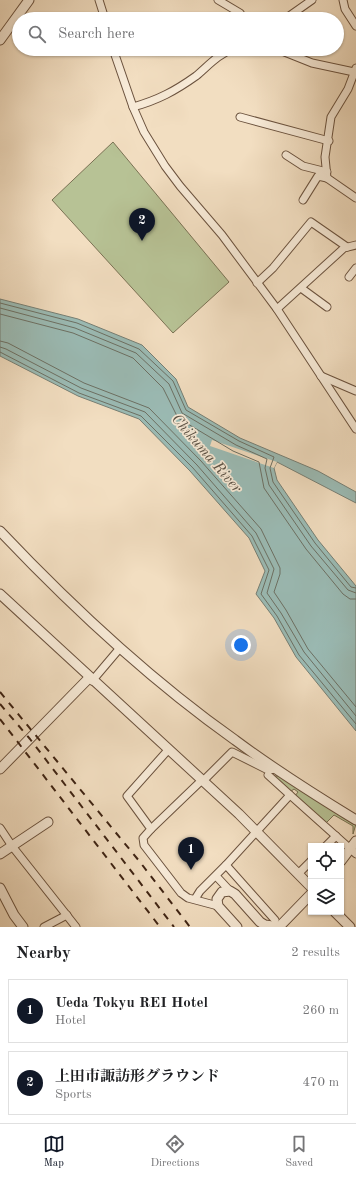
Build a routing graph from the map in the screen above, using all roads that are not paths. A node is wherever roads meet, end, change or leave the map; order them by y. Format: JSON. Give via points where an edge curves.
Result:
{"nodes":[{"id":1,"x":28,"y":0,"type":"edge"},
{"id":2,"x":99,"y":0,"type":"edge"},
{"id":3,"x":218,"y":0,"type":"edge"},
{"id":4,"x":312,"y":0,"type":"edge"},
{"id":5,"x":343,"y":0,"type":"edge"},
{"id":6,"x":20,"y":12,"type":"edge"},
{"id":7,"x":103,"y":12,"type":"edge"},
{"id":8,"x":238,"y":12,"type":"edge"},
{"id":9,"x":295,"y":12,"type":"edge"},
{"id":10,"x":12,"y":23,"type":"edge"},
{"id":11,"x":356,"y":26,"type":"edge"},
{"id":12,"x":0,"y":40,"type":"edge"},
{"id":13,"x":115,"y":56,"type":"edge"},
{"id":14,"x":219,"y":56,"type":"edge"},
{"id":15,"x":295,"y":56,"type":"edge"},
{"id":16,"x":355,"y":70,"type":"edge"},
{"id":17,"x":133,"y":107,"type":"junction"},
{"id":18,"x":240,"y":117,"type":"dead end"},
{"id":19,"x":329,"y":141,"type":"junction"},
{"id":20,"x":286,"y":155,"type":"dead end"},
{"id":21,"x":327,"y":175,"type":"junction"},
{"id":22,"x":356,"y":198,"type":"edge"},
{"id":23,"x":303,"y":200,"type":"dead end"},
{"id":24,"x":356,"y":245,"type":"edge"},
{"id":25,"x":347,"y":247,"type":"junction"},
{"id":26,"x":356,"y":268,"type":"edge"},
{"id":27,"x":349,"y":277,"type":"dead end"},
{"id":28,"x":257,"y":283,"type":"junction"},
{"id":29,"x":301,"y":288,"type":"junction"},
{"id":30,"x":327,"y":307,"type":"dead end"},
{"id":31,"x":277,"y":309,"type":"junction"},
{"id":32,"x":320,"y":376,"type":"junction"},
{"id":33,"x":356,"y":391,"type":"edge"},
{"id":34,"x":356,"y":429,"type":"edge"},
{"id":35,"x":0,"y":531,"type":"edge"},
{"id":36,"x":0,"y":594,"type":"edge"},
{"id":37,"x":120,"y":648,"type":"junction"},
{"id":38,"x":91,"y":679,"type":"junction"},
{"id":39,"x":168,"y":750,"type":"junction"},
{"id":40,"x":0,"y":769,"type":"edge"},
{"id":41,"x":276,"y":769,"type":"junction"},
{"id":42,"x":268,"y":775,"type":"dead end"},
{"id":43,"x":202,"y":781,"type":"junction"},
{"id":44,"x":290,"y":795,"type":"junction"},
{"id":45,"x":356,"y":820,"type":"edge"},
{"id":46,"x":48,"y":822,"type":"dead end"},
{"id":47,"x":0,"y":828,"type":"edge"},
{"id":48,"x":151,"y":829,"type":"junction"},
{"id":49,"x":257,"y":832,"type":"junction"},
{"id":50,"x":336,"y":836,"type":"junction"},
{"id":51,"x":356,"y":841,"type":"edge"},
{"id":52,"x":329,"y":843,"type":"edge"},
{"id":53,"x":12,"y":846,"type":"junction"},
{"id":54,"x":353,"y":852,"type":"edge"},
{"id":55,"x":0,"y":854,"type":"edge"},
{"id":56,"x":344,"y":859,"type":"edge"},
{"id":57,"x":308,"y":864,"type":"edge"},
{"id":58,"x":226,"y":865,"type":"junction"},
{"id":59,"x":298,"y":874,"type":"junction"},
{"id":60,"x":216,"y":876,"type":"junction"},
{"id":61,"x":308,"y":884,"type":"edge"},
{"id":62,"x":0,"y":888,"type":"edge"},
{"id":63,"x":230,"y":891,"type":"junction"},
{"id":64,"x":308,"y":897,"type":"edge"},
{"id":65,"x":256,"y":899,"type":"junction"},
{"id":66,"x":195,"y":900,"type":"junction"},
{"id":67,"x":218,"y":906,"type":"junction"},
{"id":68,"x":247,"y":907,"type":"junction"},
{"id":69,"x":68,"y":915,"type":"junction"},
{"id":70,"x":338,"y":915,"type":"edge"},
{"id":71,"x":260,"y":924,"type":"edge"},
{"id":72,"x":278,"y":925,"type":"edge"},
{"id":73,"x":23,"y":927,"type":"edge"},
{"id":74,"x":44,"y":927,"type":"edge"},
{"id":75,"x":76,"y":927,"type":"edge"},
{"id":76,"x":237,"y":927,"type":"edge"},
{"id":77,"x":350,"y":927,"type":"edge"}],
"edges":[{"from":1,"to":6,"type":"street"},
{"from":2,"to":7,"type":"street"},
{"from":3,"to":8,"type":"street"},
{"from":4,"to":9,"type":"street"},
{"from":5,"to":11,"type":"street","via":[[345,9]]},
{"from":10,"to":12,"type":"street"},
{"from":13,"to":17,"type":"street"},
{"from":14,"to":17,"type":"street","via":[[171,92],[155,101]]},
{"from":15,"to":16,"type":"street","via":[[312,63]]},
{"from":16,"to":19,"type":"street","via":[[348,89],[331,117]]},
{"from":17,"to":28,"type":"street","via":[[144,132],[165,166],[222,235]]},
{"from":18,"to":19,"type":"street"},
{"from":19,"to":21,"type":"street","via":[[326,157]]},
{"from":20,"to":21,"type":"street","via":[[303,166]]},
{"from":21,"to":22,"type":"street"},
{"from":21,"to":23,"type":"street","via":[[318,176]]},
{"from":24,"to":25,"type":"street"},
{"from":25,"to":28,"type":"street","via":[[311,222],[273,268]]},
{"from":25,"to":29,"type":"street"},
{"from":26,"to":27,"type":"street"},
{"from":28,"to":31,"type":"street"},
{"from":29,"to":30,"type":"street"},
{"from":29,"to":31,"type":"street"},
{"from":31,"to":32,"type":"street"},
{"from":32,"to":33,"type":"street"},
{"from":32,"to":34,"type":"street"},
{"from":35,"to":37,"type":"street","via":[[58,591]]},
{"from":36,"to":38,"type":"street"},
{"from":37,"to":38,"type":"street"},
{"from":37,"to":41,"type":"street","via":[[234,740]]},
{"from":38,"to":39,"type":"street"},
{"from":38,"to":40,"type":"street"},
{"from":39,"to":43,"type":"street"},
{"from":39,"to":48,"type":"street","via":[[127,796]]},
{"from":41,"to":43,"type":"street","via":[[268,770],[232,752]]},
{"from":41,"to":45,"type":"street"},
{"from":42,"to":44,"type":"street"},
{"from":43,"to":48,"type":"street"},
{"from":43,"to":49,"type":"street"},
{"from":44,"to":49,"type":"street"},
{"from":44,"to":50,"type":"street"},
{"from":46,"to":53,"type":"street"},
{"from":47,"to":53,"type":"street"},
{"from":48,"to":66,"type":"street","via":[[144,838],[144,845],[181,893]]},
{"from":49,"to":58,"type":"street"},
{"from":49,"to":59,"type":"street"},
{"from":50,"to":52,"type":"street"},
{"from":50,"to":54,"type":"street"},
{"from":51,"to":54,"type":"street"},
{"from":53,"to":55,"type":"street"},
{"from":53,"to":69,"type":"street"},
{"from":54,"to":56,"type":"street"},
{"from":57,"to":59,"type":"street"},
{"from":58,"to":60,"type":"street"},
{"from":58,"to":65,"type":"street"},
{"from":59,"to":61,"type":"street"},
{"from":60,"to":63,"type":"street"},
{"from":60,"to":66,"type":"street","via":[[200,891]]},
{"from":62,"to":73,"type":"street"},
{"from":63,"to":67,"type":"street","via":[[222,892],[218,896]]},
{"from":63,"to":68,"type":"street"},
{"from":64,"to":72,"type":"street"},
{"from":65,"to":68,"type":"street"},
{"from":65,"to":72,"type":"street"},
{"from":66,"to":67,"type":"street"},
{"from":67,"to":76,"type":"street"},
{"from":68,"to":71,"type":"street"},
{"from":69,"to":74,"type":"street"},
{"from":69,"to":75,"type":"street"},
{"from":70,"to":77,"type":"street"},
{"from":71,"to":72,"type":"street"}]}
